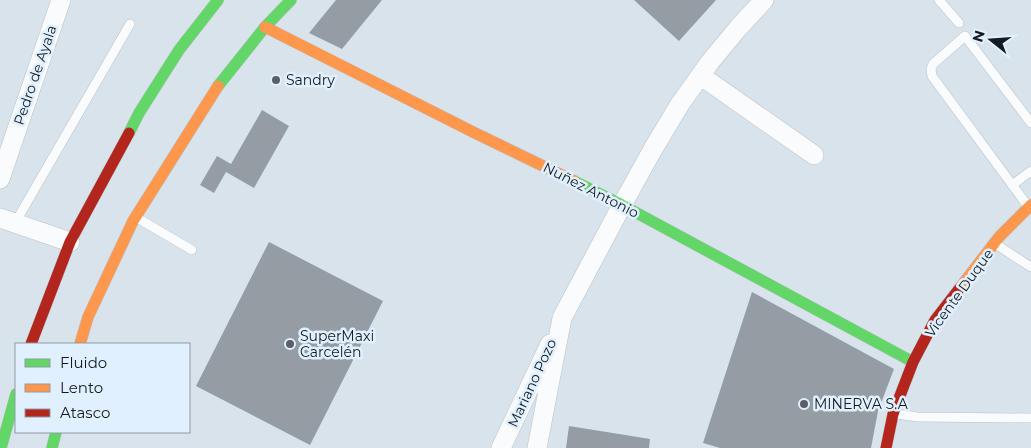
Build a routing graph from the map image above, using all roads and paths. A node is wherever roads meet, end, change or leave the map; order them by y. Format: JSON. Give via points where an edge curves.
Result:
{"nodes":[{"id":1,"x":61,"y":0,"type":"edge"},
{"id":2,"x":218,"y":0,"type":"edge"},
{"id":3,"x":291,"y":0,"type":"edge"},
{"id":4,"x":764,"y":0,"type":"edge"},
{"id":5,"x":939,"y":0,"type":"edge"},
{"id":6,"x":958,"y":23,"type":"dead end"},
{"id":7,"x":130,"y":24,"type":"dead end"},
{"id":8,"x":265,"y":27,"type":"junction"},
{"id":9,"x":700,"y":76,"type":"junction"},
{"id":10,"x":1031,"y":123,"type":"edge"},
{"id":11,"x":814,"y":155,"type":"dead end"},
{"id":12,"x":1031,"y":171,"type":"edge"},
{"id":13,"x":0,"y":178,"type":"edge"},
{"id":14,"x":1012,"y":185,"type":"junction"},
{"id":15,"x":622,"y":205,"type":"junction"},
{"id":16,"x":1030,"y":206,"type":"edge"},
{"id":17,"x":136,"y":217,"type":"junction"},
{"id":18,"x":7,"y":221,"type":"edge"},
{"id":19,"x":70,"y":242,"type":"junction"},
{"id":20,"x":994,"y":243,"type":"junction"},
{"id":21,"x":192,"y":250,"type":"dead end"},
{"id":22,"x":1031,"y":267,"type":"edge"},
{"id":23,"x":562,"y":318,"type":"junction"},
{"id":24,"x":31,"y":343,"type":"edge"},
{"id":25,"x":80,"y":343,"type":"edge"},
{"id":26,"x":913,"y":362,"type":"junction"},
{"id":27,"x":15,"y":398,"type":"edge"},
{"id":28,"x":893,"y":414,"type":"junction"},
{"id":29,"x":1031,"y":418,"type":"edge"},
{"id":30,"x":56,"y":433,"type":"edge"},
{"id":31,"x":1,"y":448,"type":"edge"},
{"id":32,"x":52,"y":448,"type":"edge"},
{"id":33,"x":501,"y":448,"type":"edge"},
{"id":34,"x":537,"y":448,"type":"edge"},
{"id":35,"x":886,"y":448,"type":"edge"}],
"edges":[{"from":1,"to":13,"type":"street","name":"Pedro de Ayala"},
{"from":2,"to":19,"type":"street","via":[[179,50],[139,113]]},
{"from":3,"to":8,"type":"street"},
{"from":4,"to":9,"type":"street"},
{"from":5,"to":6,"type":"lane"},
{"from":7,"to":18,"type":"lane"},
{"from":8,"to":15,"type":"street","name":"Nuñez Antonio"},
{"from":8,"to":17,"type":"street","via":[[221,82]]},
{"from":9,"to":11,"type":"street"},
{"from":9,"to":15,"type":"street","via":[[671,119]]},
{"from":10,"to":14,"type":"lane","via":[[965,36],[933,64],[932,76]]},
{"from":12,"to":14,"type":"lane"},
{"from":14,"to":16,"type":"lane"},
{"from":15,"to":23,"type":"street"},
{"from":15,"to":26,"type":"street","name":"Nuñez Antonio"},
{"from":16,"to":20,"type":"street","name":"Vicente Duque"},
{"from":17,"to":21,"type":"lane"},
{"from":17,"to":25,"type":"street","via":[[88,317]]},
{"from":18,"to":19,"type":"street"},
{"from":19,"to":24,"type":"street"},
{"from":20,"to":22,"type":"lane"},
{"from":20,"to":26,"type":"street","name":"Vicente Duque","via":[[935,320]]},
{"from":23,"to":33,"type":"street","name":"Mariano Pozo"},
{"from":23,"to":34,"type":"street"},
{"from":26,"to":28,"type":"street","name":"Vicente Duque"},
{"from":27,"to":31,"type":"street"},
{"from":28,"to":29,"type":"lane"},
{"from":28,"to":35,"type":"street","name":"Vicente Duque"},
{"from":30,"to":32,"type":"street"}]}
